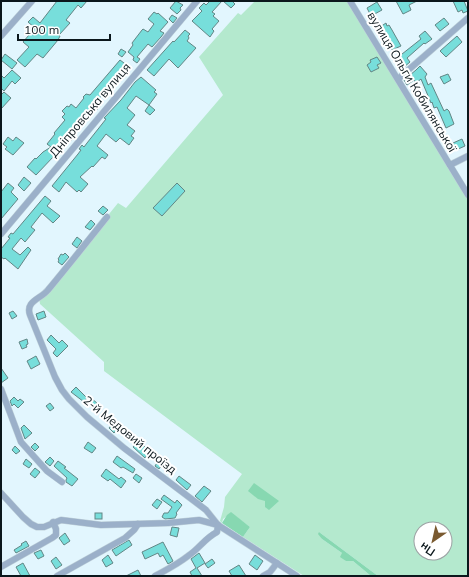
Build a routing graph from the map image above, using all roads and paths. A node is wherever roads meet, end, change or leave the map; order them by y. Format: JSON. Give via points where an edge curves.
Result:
{"nodes":[{"id":1,"x":32,"y":1,"type":"edge"},
{"id":2,"x":197,"y":1,"type":"edge"},
{"id":3,"x":350,"y":1,"type":"edge"},
{"id":4,"x":468,"y":18,"type":"edge"},
{"id":5,"x":1,"y":36,"type":"edge"},
{"id":6,"x":398,"y":79,"type":"junction"},
{"id":7,"x":468,"y":156,"type":"edge"},
{"id":8,"x":450,"y":165,"type":"junction"},
{"id":9,"x":468,"y":195,"type":"edge"},
{"id":10,"x":107,"y":217,"type":"dead end"},
{"id":11,"x":1,"y":234,"type":"edge"},
{"id":12,"x":1,"y":389,"type":"edge"},
{"id":13,"x":62,"y":482,"type":"dead end"},
{"id":14,"x":1,"y":493,"type":"edge"},
{"id":15,"x":53,"y":522,"type":"junction"},
{"id":16,"x":138,"y":524,"type":"junction"},
{"id":17,"x":218,"y":525,"type":"junction"},
{"id":18,"x":277,"y":563,"type":"junction"},
{"id":19,"x":1,"y":567,"type":"edge"},
{"id":20,"x":57,"y":576,"type":"edge"},
{"id":21,"x":155,"y":576,"type":"edge"},
{"id":22,"x":263,"y":576,"type":"edge"},
{"id":23,"x":297,"y":576,"type":"edge"}],
"edges":[{"from":1,"to":5,"type":"street"},
{"from":2,"to":11,"type":"street","name":"Дніпровська вулиця"},
{"from":3,"to":6,"type":"street","name":"вулиця Ольги Кобилянської"},
{"from":4,"to":6,"type":"street"},
{"from":6,"to":8,"type":"street","name":"вулиця Ольги Кобилянської"},
{"from":7,"to":8,"type":"street"},
{"from":8,"to":9,"type":"street","name":"вулиця Ольги Кобилянської"},
{"from":10,"to":17,"type":"street","name":"2-й Медовий проїзд","via":[[46,292],[32,302],[29,308],[30,315],[55,377],[69,399],[124,448],[206,510]]},
{"from":12,"to":13,"type":"street","via":[[20,442],[47,471]]},
{"from":14,"to":15,"type":"street","via":[[31,524],[37,527]]},
{"from":15,"to":16,"type":"street","via":[[61,520],[101,525]]},
{"from":15,"to":19,"type":"street","via":[[56,534],[52,538]]},
{"from":16,"to":17,"type":"street","via":[[199,520]]},
{"from":16,"to":20,"type":"street","via":[[125,538]]},
{"from":17,"to":18,"type":"street","name":"2-й Медовий проїзд"},
{"from":17,"to":21,"type":"street","via":[[217,532],[206,539],[200,547]]},
{"from":18,"to":22,"type":"street"},
{"from":18,"to":23,"type":"street","name":"2-й Медовий проїзд"}]}
